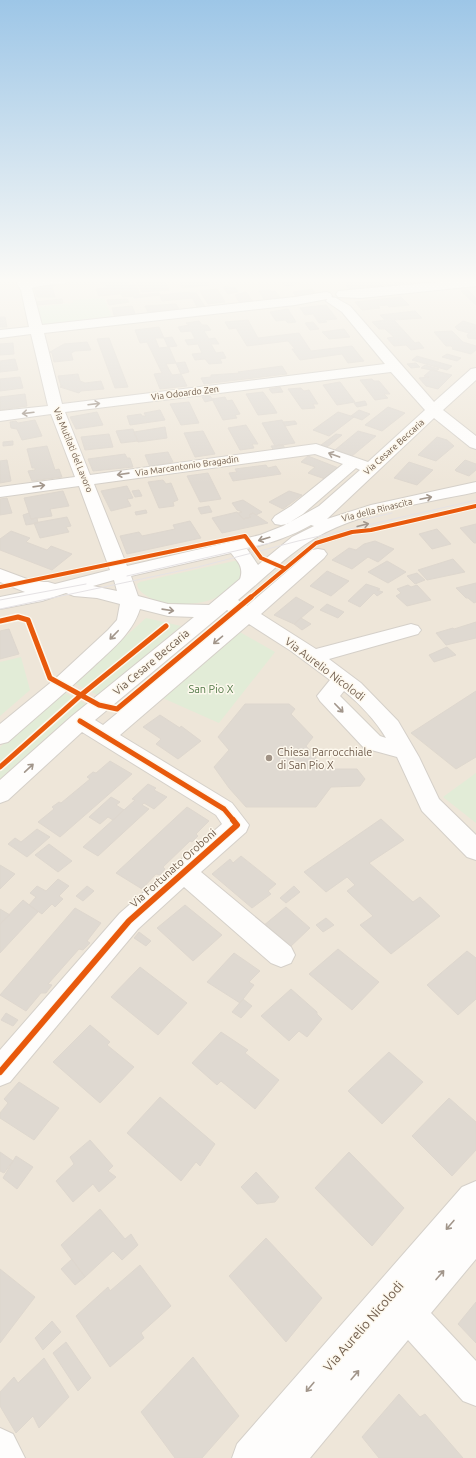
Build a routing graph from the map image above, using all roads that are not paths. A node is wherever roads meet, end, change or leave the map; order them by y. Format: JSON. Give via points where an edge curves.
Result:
{"nodes":[{"id":1,"x":41,"y":348,"type":"edge"},
{"id":2,"x":379,"y":348,"type":"edge"},
{"id":3,"x":395,"y":367,"type":"junction"},
{"id":4,"x":476,"y":372,"type":"edge"},
{"id":5,"x":56,"y":409,"type":"junction"},
{"id":6,"x":434,"y":411,"type":"junction"},
{"id":7,"x":0,"y":416,"type":"edge"},
{"id":8,"x":476,"y":444,"type":"edge"},
{"id":9,"x":349,"y":467,"type":"dead end"},
{"id":10,"x":371,"y":468,"type":"junction"},
{"id":11,"x":84,"y":479,"type":"junction"},
{"id":12,"x":476,"y":487,"type":"edge"},
{"id":13,"x":0,"y":492,"type":"edge"},
{"id":14,"x":476,"y":499,"type":"edge"},
{"id":15,"x":324,"y":510,"type":"joint"},
{"id":16,"x":288,"y":531,"type":"junction"},
{"id":17,"x":232,"y":547,"type":"junction"},
{"id":18,"x":318,"y":554,"type":"dead end"},
{"id":19,"x":121,"y":572,"type":"junction"},
{"id":20,"x":0,"y":575,"type":"edge"},
{"id":21,"x":245,"y":585,"type":"junction"},
{"id":22,"x":62,"y":588,"type":"junction"},
{"id":23,"x":27,"y":597,"type":"junction"},
{"id":24,"x":130,"y":601,"type":"junction"},
{"id":25,"x":0,"y":603,"type":"edge"},
{"id":26,"x":219,"y":606,"type":"junction"},
{"id":27,"x":248,"y":615,"type":"junction"},
{"id":28,"x":411,"y":630,"type":"dead end"},
{"id":29,"x":313,"y":657,"type":"junction"},
{"id":30,"x":80,"y":721,"type":"junction"},
{"id":31,"x":1,"y":735,"type":"edge"},
{"id":32,"x":104,"y":736,"type":"junction"},
{"id":33,"x":0,"y":794,"type":"edge"},
{"id":34,"x":476,"y":850,"type":"edge"},
{"id":35,"x":184,"y":872,"type":"junction"},
{"id":36,"x":281,"y":954,"type":"dead end"},
{"id":37,"x":0,"y":1072,"type":"edge"},
{"id":38,"x":476,"y":1196,"type":"edge"},
{"id":39,"x":476,"y":1233,"type":"edge"},
{"id":40,"x":407,"y":1313,"type":"junction"},
{"id":41,"x":476,"y":1388,"type":"edge"},
{"id":42,"x":0,"y":1447,"type":"edge"},
{"id":43,"x":6,"y":1458,"type":"edge"},
{"id":44,"x":251,"y":1458,"type":"edge"},
{"id":45,"x":285,"y":1458,"type":"edge"}],
"edges":[{"from":1,"to":5,"type":"street","name":"Via Mutilati del Lavoro"},
{"from":2,"to":3,"type":"street"},
{"from":5,"to":3,"type":"street","name":"Via Odoardo Zen","one_way":true},
{"from":3,"to":6,"type":"street"},
{"from":4,"to":6,"type":"street","name":"Via Cesare Beccaria"},
{"from":5,"to":7,"type":"street","name":"Via Odoardo Zen","one_way":true},
{"from":5,"to":11,"type":"street","name":"Via Mutilati del Lavoro"},
{"from":6,"to":8,"type":"street"},
{"from":6,"to":10,"type":"street","name":"Via Cesare Beccaria"},
{"from":9,"to":16,"type":"street","via":[[297,510]]},
{"from":10,"to":11,"type":"street","name":"Via Marcantonio Bragadin","one_way":true,"via":[[316,449]]},
{"from":10,"to":15,"type":"street","name":"Via Cesare Beccaria"},
{"from":13,"to":11,"type":"street","name":"Via Marcantonio Bragadin","one_way":true},
{"from":11,"to":19,"type":"street","name":"Via Mutilati del Lavoro"},
{"from":16,"to":12,"type":"street","name":"Via della Rinascita","one_way":true,"via":[[331,523],[354,514]]},
{"from":16,"to":14,"type":"street","name":"Via della Rinascita","one_way":true,"via":[[381,520]]},
{"from":15,"to":16,"type":"street","name":"Via della Rinascita"},
{"from":16,"to":17,"type":"street","name":"Via della Rinascita"},
{"from":16,"to":21,"type":"street","name":"Via Cesare Beccaria"},
{"from":17,"to":19,"type":"street","name":"Via della Rinascita"},
{"from":17,"to":21,"type":"street","via":[[251,569],[250,578]]},
{"from":18,"to":27,"type":"street"},
{"from":19,"to":22,"type":"street","name":"Via della Rinascita"},
{"from":19,"to":24,"type":"street","name":"Via Mutilati del Lavoro"},
{"from":20,"to":22,"type":"street","via":[[32,588]]},
{"from":21,"to":26,"type":"street","name":"Via Cesare Beccaria"},
{"from":22,"to":23,"type":"street"},
{"from":23,"to":24,"type":"street","name":"Via Cesare Beccaria","via":[[84,590]]},
{"from":23,"to":25,"type":"street"},
{"from":24,"to":26,"type":"street","name":"Via Cesare Beccaria","one_way":true,"via":[[168,610]]},
{"from":24,"to":31,"type":"street","one_way":true,"via":[[126,621],[115,635]]},
{"from":26,"to":27,"type":"street","name":"Via Aurelio Nicolodi"},
{"from":26,"to":30,"type":"street","name":"Via Cesare Beccaria"},
{"from":27,"to":29,"type":"street","name":"Via Aurelio Nicolodi"},
{"from":27,"to":32,"type":"street","one_way":true},
{"from":28,"to":29,"type":"street"},
{"from":29,"to":34,"type":"street","name":"Via Aurelio Nicolodi","via":[[342,679],[328,696],[372,742],[404,751],[430,805]]},
{"from":30,"to":32,"type":"street","name":"Via Fortunato Oroboni"},
{"from":33,"to":30,"type":"street","name":"Via Cesare Beccaria","one_way":true},
{"from":32,"to":35,"type":"street","name":"Via Fortunato Oroboni","via":[[224,809],[237,825]]},
{"from":35,"to":36,"type":"street"},
{"from":35,"to":37,"type":"street","name":"Via Fortunato Oroboni","via":[[129,921]]},
{"from":38,"to":44,"type":"street","name":"Via Aurelio Nicolodi","one_way":true},
{"from":40,"to":39,"type":"street","one_way":true},
{"from":40,"to":41,"type":"street"},
{"from":45,"to":40,"type":"street","one_way":true},
{"from":42,"to":43,"type":"street"}]}
